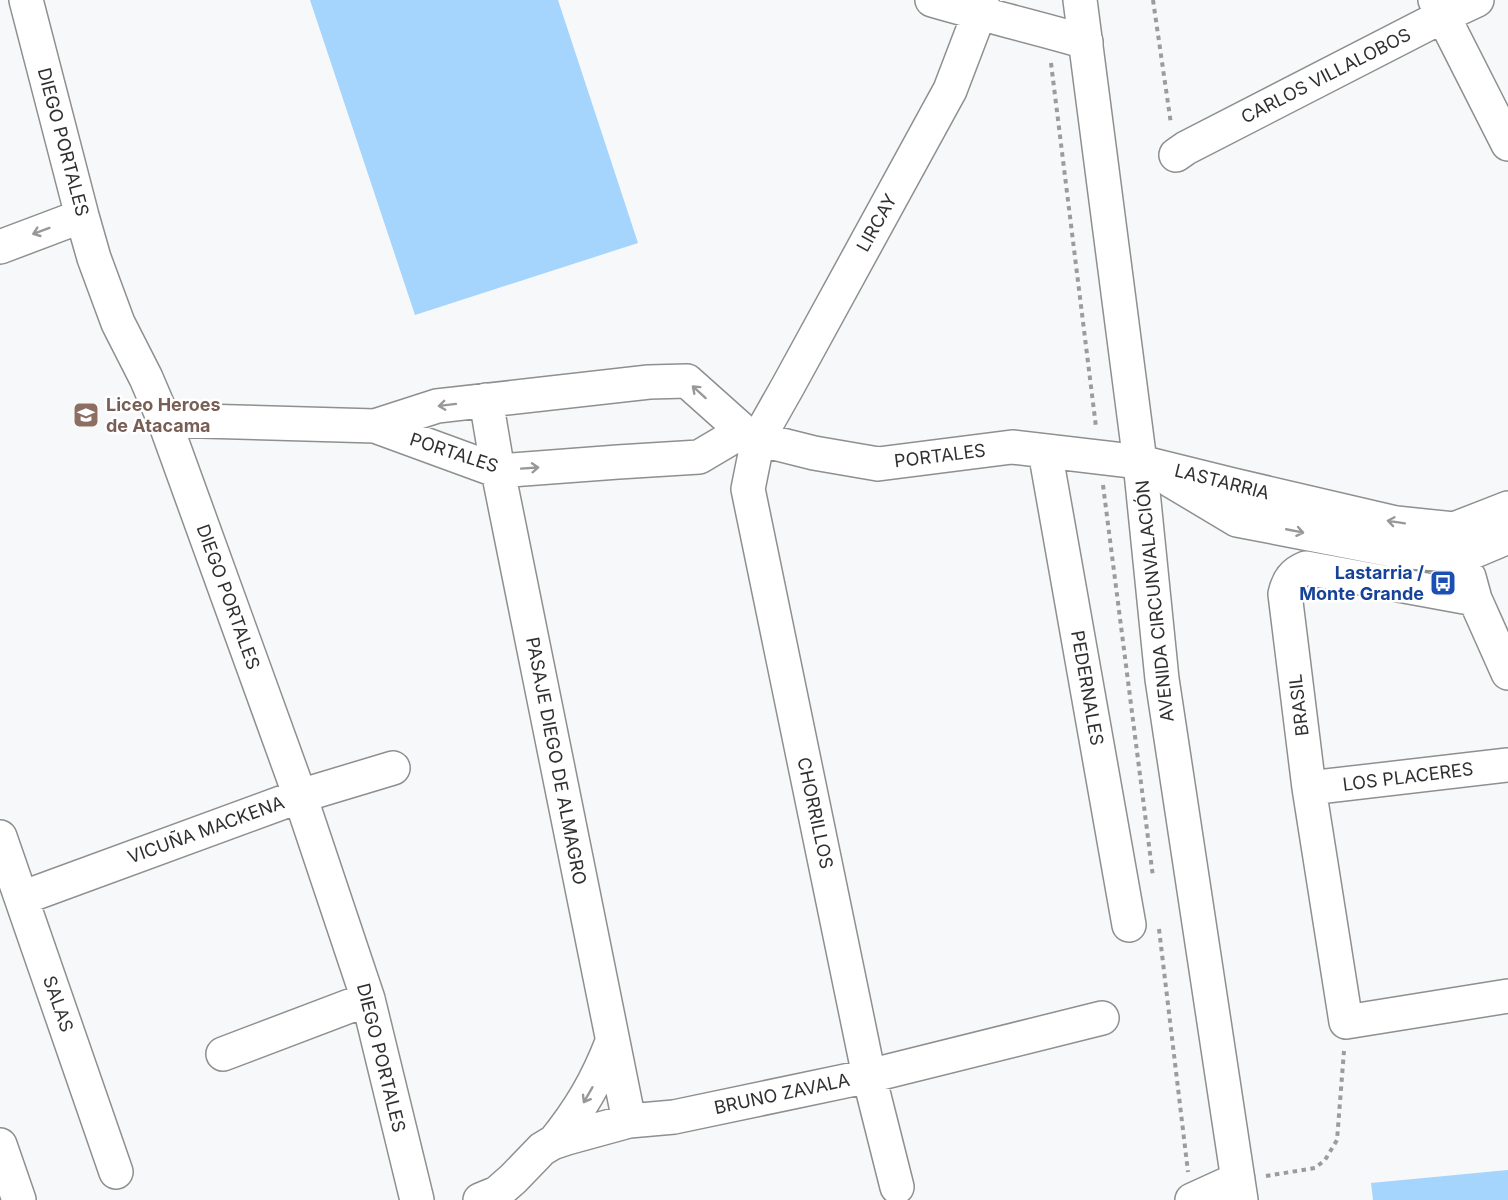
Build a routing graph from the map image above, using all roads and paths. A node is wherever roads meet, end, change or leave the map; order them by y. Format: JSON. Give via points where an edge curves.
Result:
{"nodes":[{"id":1,"x":26,"y":0,"type":"edge"},
{"id":2,"x":932,"y":0,"type":"edge"},
{"id":3,"x":1080,"y":0,"type":"edge"},
{"id":4,"x":1153,"y":0,"type":"edge"},
{"id":5,"x":1477,"y":0,"type":"edge"},
{"id":6,"x":980,"y":7,"type":"edge"},
{"id":7,"x":1439,"y":8,"type":"edge"},
{"id":8,"x":1047,"y":30,"type":"junction"},
{"id":9,"x":1086,"y":42,"type":"junction"},
{"id":10,"x":1508,"y":144,"type":"edge"},
{"id":11,"x":1176,"y":154,"type":"joint"},
{"id":12,"x":82,"y":216,"type":"junction"},
{"id":13,"x":0,"y":247,"type":"edge"},
{"id":14,"x":486,"y":400,"type":"junction"},
{"id":15,"x":164,"y":420,"type":"junction"},
{"id":16,"x":375,"y":426,"type":"junction"},
{"id":17,"x":750,"y":435,"type":"junction"},
{"id":18,"x":1045,"y":451,"type":"junction"},
{"id":19,"x":1099,"y":456,"type":"junction"},
{"id":20,"x":1140,"y":462,"type":"junction"},
{"id":21,"x":498,"y":471,"type":"junction"},
{"id":22,"x":1508,"y":508,"type":"edge"},
{"id":23,"x":1508,"y":537,"type":"edge"},
{"id":24,"x":1459,"y":542,"type":"junction"},
{"id":25,"x":1475,"y":599,"type":"junction"},
{"id":26,"x":1508,"y":674,"type":"edge"},
{"id":27,"x":1508,"y":765,"type":"edge"},
{"id":28,"x":393,"y":768,"type":"dead end"},
{"id":29,"x":1309,"y":788,"type":"junction"},
{"id":30,"x":300,"y":796,"type":"junction"},
{"id":31,"x":0,"y":837,"type":"edge"},
{"id":32,"x":1153,"y":880,"type":"dead end"},
{"id":33,"x":22,"y":898,"type":"junction"},
{"id":34,"x":1144,"y":926,"type":"joint"},
{"id":35,"x":1508,"y":996,"type":"edge"},
{"id":36,"x":368,"y":999,"type":"junction"},
{"id":37,"x":1102,"y":1018,"type":"dead end"},
{"id":38,"x":1346,"y":1022,"type":"junction"},
{"id":39,"x":612,"y":1042,"type":"junction"},
{"id":40,"x":224,"y":1054,"type":"dead end"},
{"id":41,"x":869,"y":1076,"type":"junction"},
{"id":42,"x":628,"y":1121,"type":"junction"},
{"id":43,"x":554,"y":1142,"type":"junction"},
{"id":44,"x":0,"y":1145,"type":"edge"},
{"id":45,"x":116,"y":1172,"type":"dead end"},
{"id":46,"x":897,"y":1187,"type":"dead end"},
{"id":47,"x":1240,"y":1190,"type":"edge"},
{"id":48,"x":412,"y":1198,"type":"edge"},
{"id":49,"x":493,"y":1198,"type":"edge"},
{"id":50,"x":1195,"y":1199,"type":"edge"},
{"id":51,"x":19,"y":1200,"type":"edge"}],
"edges":[{"from":1,"to":12,"type":"street","name":"DIEGO PORTALES"},
{"from":2,"to":6,"type":"street"},
{"from":3,"to":9,"type":"street","name":"AVENIDA CIRCUNVALACIÓN"},
{"from":4,"to":11,"type":"path"},
{"from":5,"to":7,"type":"street","name":"CARLOS VILLALOBOS"},
{"from":6,"to":8,"type":"street"},
{"from":6,"to":17,"type":"street","name":"LIRCAY","via":[[950,90],[788,386]]},
{"from":7,"to":10,"type":"street"},
{"from":7,"to":11,"type":"street","name":"CARLOS VILLALOBOS"},
{"from":8,"to":9,"type":"street"},
{"from":8,"to":19,"type":"path"},
{"from":9,"to":20,"type":"street","name":"AVENIDA CIRCUNVALACIÓN"},
{"from":12,"to":13,"type":"street","one_way":true},
{"from":12,"to":15,"type":"street","name":"DIEGO PORTALES","via":[[115,315]]},
{"from":14,"to":16,"type":"street","name":"PORTALES","one_way":true,"via":[[437,406]]},
{"from":17,"to":14,"type":"street","name":"PORTALES","one_way":true,"via":[[687,381]]},
{"from":14,"to":21,"type":"street","name":"PASAJE DIEGO DE ALMAGRO"},
{"from":15,"to":16,"type":"street","name":"PORTALES"},
{"from":15,"to":30,"type":"street","name":"DIEGO PORTALES"},
{"from":16,"to":21,"type":"street","name":"PORTALES"},
{"from":17,"to":18,"type":"street","name":"PORTALES","via":[[814,453],[878,464],[1012,447]]},
{"from":21,"to":17,"type":"street","name":"PORTALES","one_way":true,"via":[[699,458]]},
{"from":17,"to":41,"type":"street","name":"CHORRILLOS","via":[[748,489]]},
{"from":18,"to":19,"type":"street","name":"PORTALES"},
{"from":18,"to":34,"type":"street","name":"PEDERNALES"},
{"from":19,"to":20,"type":"street","name":"PORTALES"},
{"from":19,"to":32,"type":"path"},
{"from":20,"to":24,"type":"street","name":"LASTARRIA","via":[[1237,520],[1397,551]]},
{"from":20,"to":47,"type":"street","name":"AVENIDA CIRCUNVALACIÓN","via":[[1162,679]]},
{"from":21,"to":39,"type":"street","name":"PASAJE DIEGO DE ALMAGRO"},
{"from":22,"to":24,"type":"street","name":"LASTARRIA"},
{"from":23,"to":24,"type":"street","name":"LASTARRIA"},
{"from":24,"to":25,"type":"street"},
{"from":25,"to":26,"type":"street"},
{"from":25,"to":29,"type":"street","name":"BRASIL","via":[[1306,568],[1292,576],[1285,594]]},
{"from":27,"to":29,"type":"street","name":"LOS PLACERES"},
{"from":28,"to":30,"type":"street","name":"VICUÑA MACKENA"},
{"from":29,"to":38,"type":"street","name":"BRASIL"},
{"from":30,"to":33,"type":"street","name":"VICUÑA MACKENA"},
{"from":30,"to":36,"type":"street","name":"DIEGO PORTALES"},
{"from":31,"to":33,"type":"street","name":"SALAS"},
{"from":33,"to":45,"type":"street","name":"SALAS"},
{"from":34,"to":50,"type":"path"},
{"from":35,"to":38,"type":"street"},
{"from":36,"to":40,"type":"street"},
{"from":36,"to":48,"type":"street","name":"DIEGO PORTALES"},
{"from":37,"to":41,"type":"street","name":"BRUNO ZAVALA"},
{"from":38,"to":47,"type":"path","via":[[1337,1140],[1325,1160],[1315,1168]]},
{"from":39,"to":42,"type":"street","name":"PASAJE DIEGO DE ALMAGRO"},
{"from":39,"to":43,"type":"street","one_way":true,"via":[[583,1104]]},
{"from":41,"to":42,"type":"street","name":"BRUNO ZAVALA","via":[[674,1117]]},
{"from":41,"to":46,"type":"street","name":"CHORRILLOS"},
{"from":42,"to":43,"type":"street","name":"BRUNO ZAVALA"},
{"from":43,"to":49,"type":"street","name":"BRUNO ZAVALA"},
{"from":44,"to":51,"type":"street"},
{"from":47,"to":50,"type":"street"}]}
